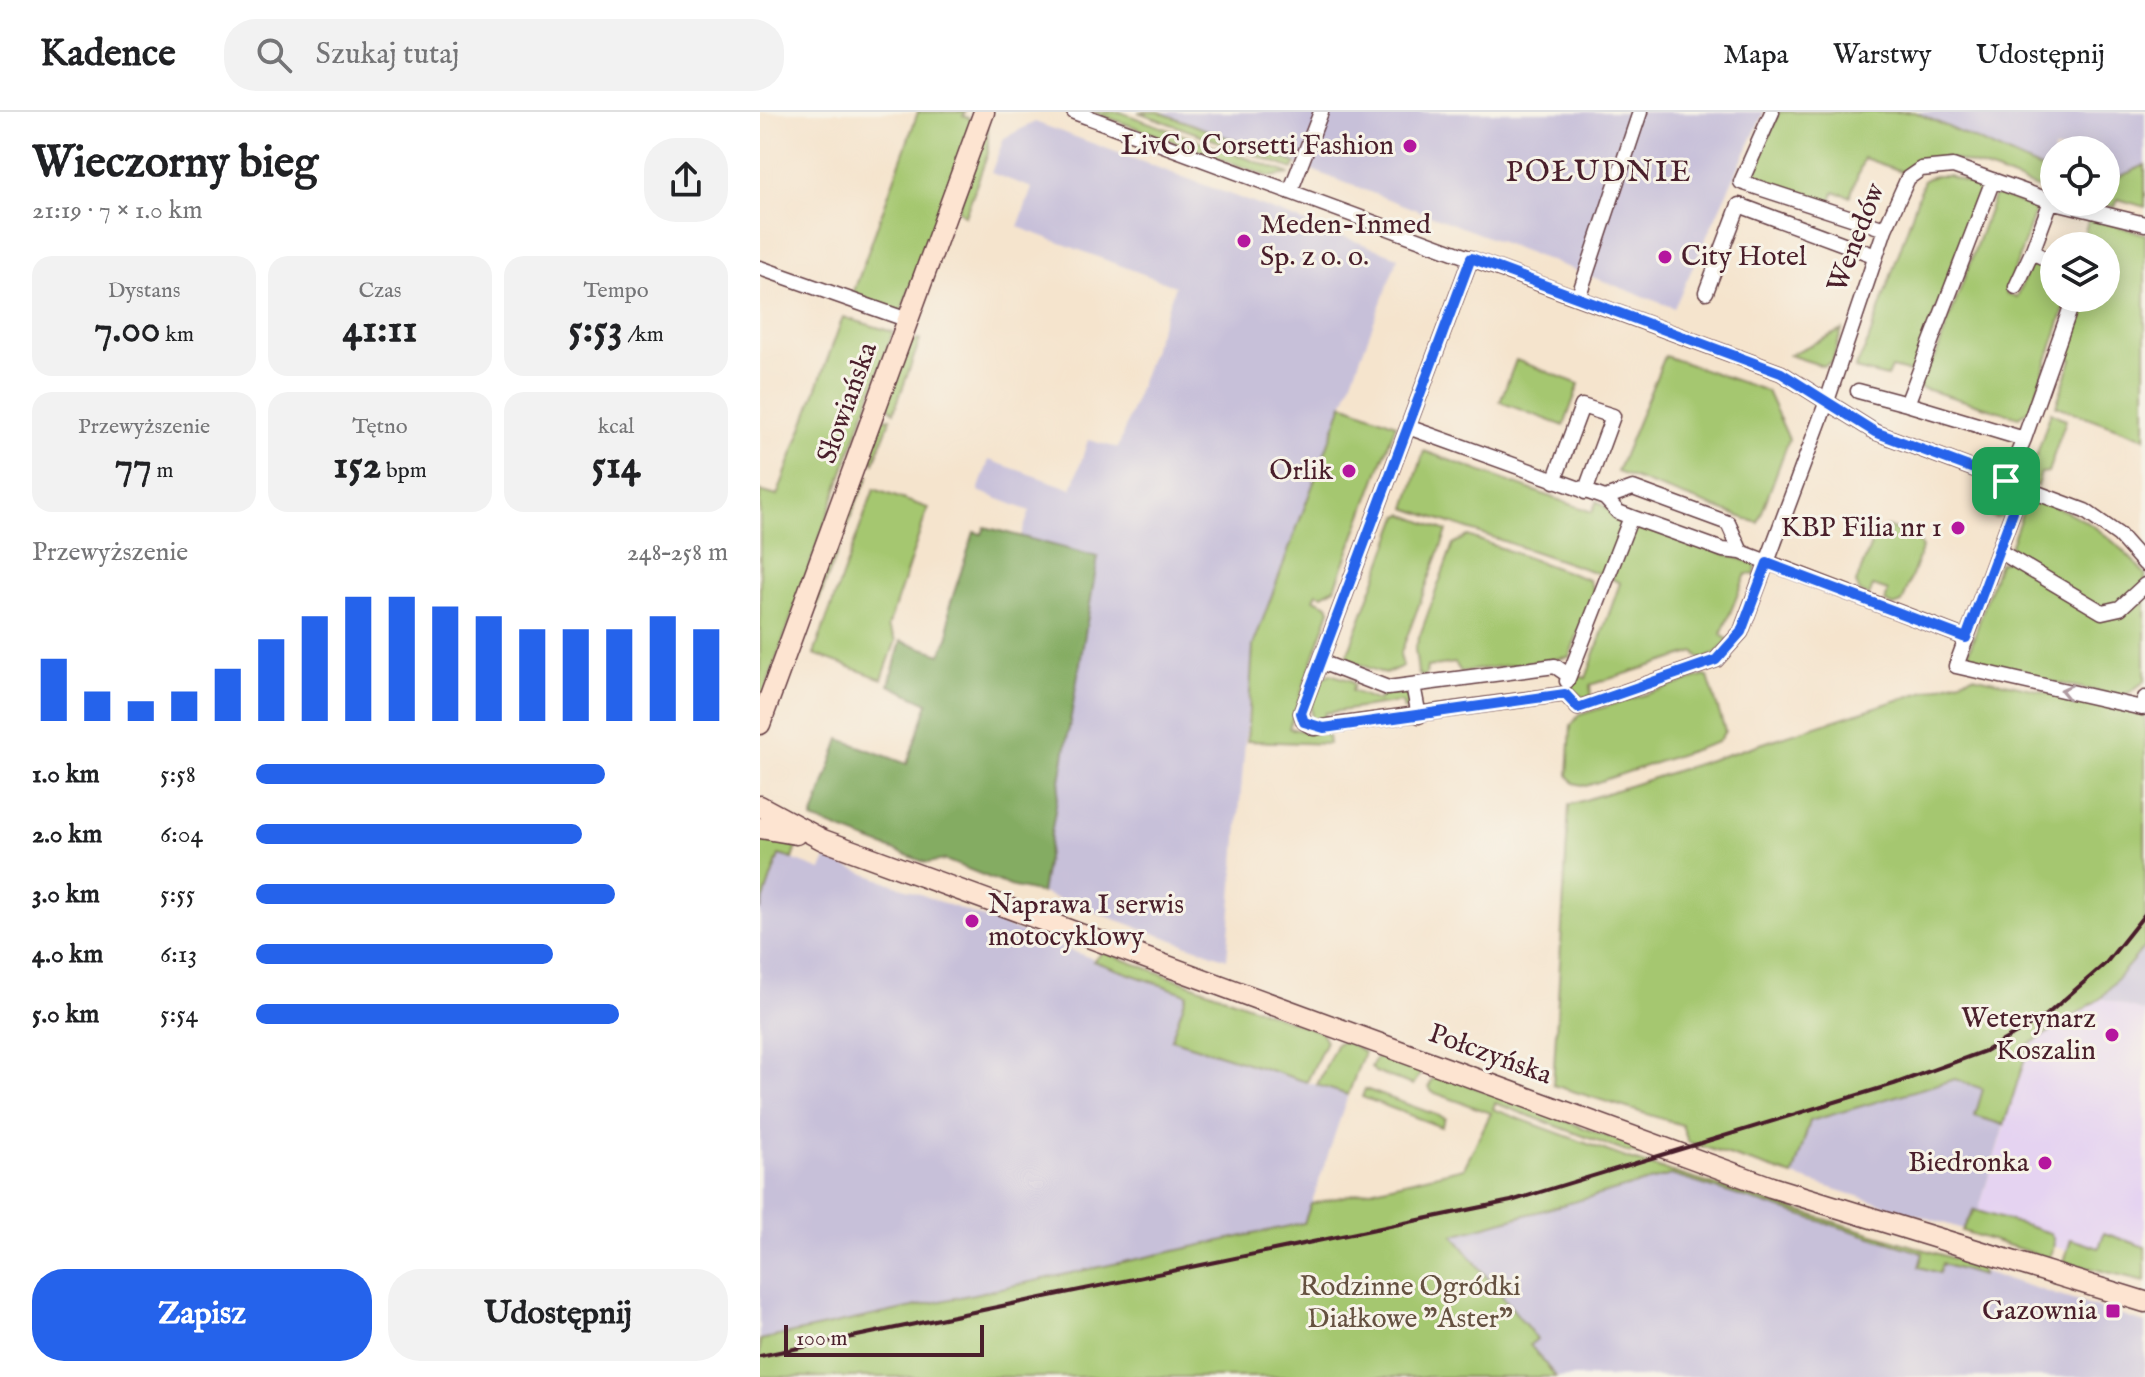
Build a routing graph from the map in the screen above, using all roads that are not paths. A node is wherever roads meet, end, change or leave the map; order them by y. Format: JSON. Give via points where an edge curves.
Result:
{"nodes":[{"id":1,"x":984,"y":112,"type":"edge"},
{"id":2,"x":1074,"y":112,"type":"edge"},
{"id":3,"x":1321,"y":112,"type":"edge"},
{"id":4,"x":1640,"y":112,"type":"edge"},
{"id":5,"x":1772,"y":112,"type":"edge"},
{"id":6,"x":1993,"y":180,"type":"junction"},
{"id":7,"x":1290,"y":192,"type":"junction"},
{"id":8,"x":2040,"y":197,"type":"edge"},
{"id":9,"x":2047,"y":216,"type":"edge"},
{"id":10,"x":2112,"y":216,"type":"edge"},
{"id":11,"x":2145,"y":224,"type":"edge"},
{"id":12,"x":1885,"y":229,"type":"junction"},
{"id":13,"x":2032,"y":252,"type":"junction"},
{"id":14,"x":1876,"y":256,"type":"junction"},
{"id":15,"x":2040,"y":256,"type":"edge"},
{"id":16,"x":1471,"y":258,"type":"junction"},
{"id":17,"x":760,"y":268,"type":"edge"},
{"id":18,"x":2016,"y":287,"type":"dead end"},
{"id":19,"x":1706,"y":292,"type":"dead end"},
{"id":20,"x":1578,"y":298,"type":"junction"},
{"id":21,"x":2069,"y":312,"type":"edge"},
{"id":22,"x":908,"y":320,"type":"junction"},
{"id":23,"x":1858,"y":391,"type":"dead end"},
{"id":24,"x":1827,"y":401,"type":"junction"},
{"id":25,"x":1907,"y":404,"type":"junction"},
{"id":26,"x":1408,"y":427,"type":"junction"},
{"id":27,"x":2024,"y":439,"type":"junction"},
{"id":28,"x":1554,"y":481,"type":"junction"},
{"id":29,"x":2006,"y":481,"type":"junction"},
{"id":30,"x":2022,"y":487,"type":"junction"},
{"id":31,"x":1585,"y":492,"type":"junction"},
{"id":32,"x":1605,"y":498,"type":"junction"},
{"id":33,"x":1631,"y":517,"type":"junction"},
{"id":34,"x":1999,"y":551,"type":"junction"},
{"id":35,"x":1741,"y":552,"type":"junction"},
{"id":36,"x":1767,"y":563,"type":"junction"},
{"id":37,"x":2145,"y":564,"type":"edge"},
{"id":38,"x":2145,"y":585,"type":"edge"},
{"id":39,"x":1966,"y":638,"type":"junction"},
{"id":40,"x":1321,"y":662,"type":"junction"},
{"id":41,"x":1568,"y":675,"type":"junction"},
{"id":42,"x":1413,"y":685,"type":"junction"},
{"id":43,"x":1565,"y":694,"type":"junction"},
{"id":44,"x":2143,"y":703,"type":"edge"},
{"id":45,"x":1419,"y":716,"type":"junction"},
{"id":46,"x":763,"y":719,"type":"edge"},
{"id":47,"x":760,"y":739,"type":"edge"},
{"id":48,"x":760,"y":806,"type":"edge"},
{"id":49,"x":760,"y":828,"type":"edge"},
{"id":50,"x":823,"y":840,"type":"junction"},
{"id":51,"x":2145,"y":1302,"type":"edge"}],
"edges":[{"from":1,"to":22,"type":"street","name":"Słowiańska"},
{"from":2,"to":7,"type":"street"},
{"from":3,"to":7,"type":"street"},
{"from":4,"to":20,"type":"street"},
{"from":5,"to":12,"type":"street","via":[[1741,182]]},
{"from":6,"to":8,"type":"street","name":"Wenedów"},
{"from":6,"to":12,"type":"street","name":"Wenedów","via":[[1953,166],[1921,169],[1901,189]]},
{"from":6,"to":25,"type":"street"},
{"from":7,"to":16,"type":"street"},
{"from":9,"to":13,"type":"street"},
{"from":10,"to":11,"type":"street","name":"Wenedów"},
{"from":12,"to":14,"type":"street","name":"Wenedów"},
{"from":13,"to":15,"type":"street"},
{"from":13,"to":18,"type":"street"},
{"from":14,"to":19,"type":"street","via":[[1739,205]]},
{"from":14,"to":24,"type":"street","name":"Wenedów"},
{"from":16,"to":20,"type":"street"},
{"from":16,"to":26,"type":"street","name":"Wenedów"},
{"from":17,"to":22,"type":"street"},
{"from":20,"to":24,"type":"street","via":[[1781,373]]},
{"from":21,"to":27,"type":"street"},
{"from":22,"to":46,"type":"street","name":"Słowiańska"},
{"from":23,"to":25,"type":"street"},
{"from":24,"to":29,"type":"street","via":[[1875,432]]},
{"from":24,"to":36,"type":"street","name":"Wenedów"},
{"from":25,"to":27,"type":"street"},
{"from":26,"to":28,"type":"street"},
{"from":26,"to":40,"type":"street","name":"Wenedów"},
{"from":27,"to":29,"type":"street"},
{"from":28,"to":31,"type":"street"},
{"from":28,"to":31,"type":"street","via":[[1582,406],[1613,416]]},
{"from":29,"to":30,"type":"street"},
{"from":30,"to":34,"type":"street"},
{"from":30,"to":37,"type":"street","via":[[2103,522]]},
{"from":31,"to":32,"type":"street"},
{"from":32,"to":33,"type":"street"},
{"from":32,"to":35,"type":"street","via":[[1633,488],[1728,523]]},
{"from":33,"to":35,"type":"street"},
{"from":33,"to":41,"type":"street"},
{"from":34,"to":38,"type":"street","via":[[2102,612],[2120,608]]},
{"from":34,"to":39,"type":"street"},
{"from":35,"to":36,"type":"street"},
{"from":36,"to":39,"type":"street"},
{"from":36,"to":43,"type":"street","name":"Wenedów","via":[[1741,632],[1716,660],[1578,708]]},
{"from":44,"to":39,"type":"street","one_way":true,"via":[[1956,666]]},
{"from":40,"to":42,"type":"street","via":[[1388,688]]},
{"from":40,"to":45,"type":"street","name":"Wenedów","via":[[1301,713],[1314,728]]},
{"from":41,"to":42,"type":"street","via":[[1555,666]]},
{"from":41,"to":43,"type":"street"},
{"from":42,"to":45,"type":"street"},
{"from":43,"to":45,"type":"street","name":"Wenedów"},
{"from":46,"to":47,"type":"street","name":"Słowiańska"},
{"from":48,"to":50,"type":"street","name":"Połczyńska"},
{"from":49,"to":50,"type":"street","name":"Połczyńska"},
{"from":50,"to":51,"type":"street","name":"Połczyńska","via":[[1771,1187]]}]}
